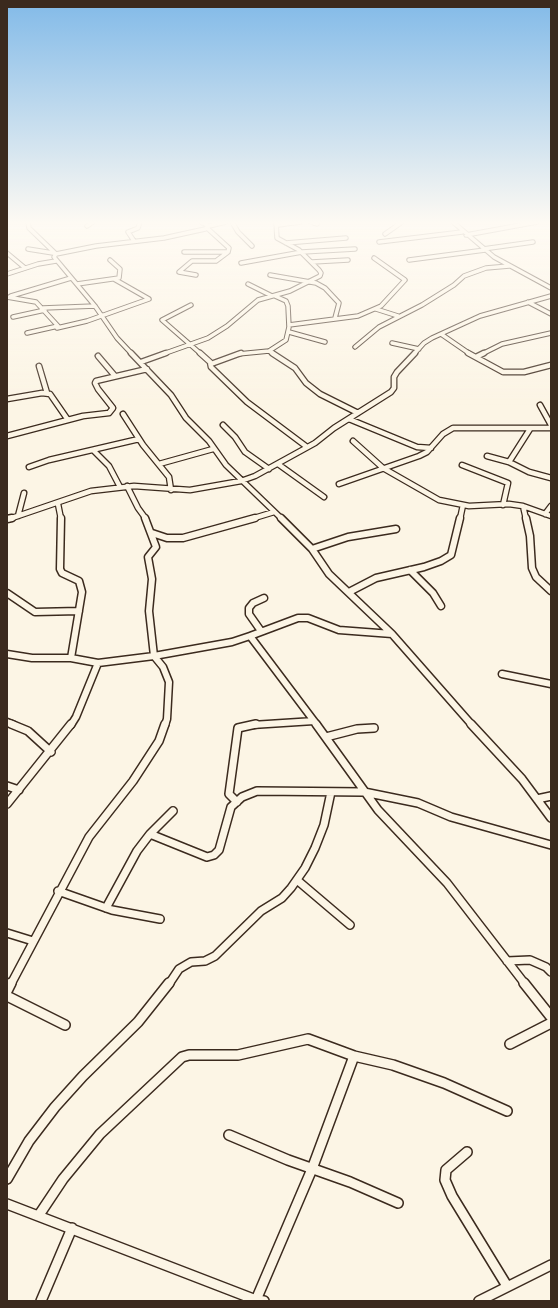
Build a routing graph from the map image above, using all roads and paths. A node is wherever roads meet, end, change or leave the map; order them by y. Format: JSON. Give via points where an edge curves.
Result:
{"nodes":[{"id":1,"x":54,"y":283,"type":"edge"},
{"id":2,"x":84,"y":283,"type":"edge"},
{"id":3,"x":121,"y":283,"type":"edge"},
{"id":4,"x":307,"y":283,"type":"edge"},
{"id":5,"x":313,"y":283,"type":"edge"},
{"id":6,"x":403,"y":283,"type":"edge"},
{"id":7,"x":456,"y":283,"type":"edge"},
{"id":8,"x":540,"y":283,"type":"edge"},
{"id":9,"x":551,"y":283,"type":"edge"},
{"id":10,"x":77,"y":284,"type":"joint"},
{"id":11,"x":248,"y":284,"type":"dead end"},
{"id":12,"x":544,"y":285,"type":"junction"},
{"id":13,"x":551,"y":288,"type":"edge"},
{"id":14,"x":34,"y":289,"type":"junction"},
{"id":15,"x":274,"y":296,"type":"junction"},
{"id":16,"x":551,"y":296,"type":"edge"},
{"id":17,"x":34,"y":301,"type":"junction"},
{"id":18,"x":528,"y":302,"type":"junction"},
{"id":19,"x":191,"y":305,"type":"dead end"},
{"id":20,"x":95,"y":306,"type":"junction"},
{"id":21,"x":44,"y":309,"type":"junction"},
{"id":22,"x":376,"y":309,"type":"junction"},
{"id":23,"x":551,"y":314,"type":"edge"},
{"id":24,"x":101,"y":315,"type":"junction"},
{"id":25,"x":398,"y":316,"type":"junction"},
{"id":26,"x":13,"y":317,"type":"dead end"},
{"id":27,"x":335,"y":318,"type":"junction"},
{"id":28,"x":289,"y":325,"type":"junction"},
{"id":29,"x":57,"y":328,"type":"junction"},
{"id":30,"x":289,"y":332,"type":"junction"},
{"id":31,"x":27,"y":333,"type":"dead end"},
{"id":32,"x":551,"y":333,"type":"edge"},
{"id":33,"x":441,"y":334,"type":"junction"},
{"id":34,"x":325,"y":342,"type":"dead end"},
{"id":35,"x":392,"y":343,"type":"dead end"},
{"id":36,"x":188,"y":345,"type":"junction"},
{"id":37,"x":355,"y":347,"type":"dead end"},
{"id":38,"x":419,"y":349,"type":"junction"},
{"id":39,"x":269,"y":351,"type":"junction"},
{"id":40,"x":98,"y":356,"type":"dead end"},
{"id":41,"x":476,"y":357,"type":"junction"},
{"id":42,"x":140,"y":362,"type":"junction"},
{"id":43,"x":211,"y":364,"type":"junction"},
{"id":44,"x":551,"y":365,"type":"edge"},
{"id":45,"x":39,"y":366,"type":"dead end"},
{"id":46,"x":148,"y":369,"type":"junction"},
{"id":47,"x":115,"y":376,"type":"junction"},
{"id":48,"x":47,"y":393,"type":"junction"},
{"id":49,"x":7,"y":399,"type":"edge"},
{"id":50,"x":540,"y":405,"type":"dead end"},
{"id":51,"x":358,"y":413,"type":"junction"},
{"id":52,"x":123,"y":414,"type":"dead end"},
{"id":53,"x":348,"y":419,"type":"junction"},
{"id":54,"x":68,"y":420,"type":"junction"},
{"id":55,"x":223,"y":425,"type":"dead end"},
{"id":56,"x":551,"y":425,"type":"edge"},
{"id":57,"x":551,"y":428,"type":"edge"},
{"id":58,"x":530,"y":429,"type":"junction"},
{"id":59,"x":7,"y":436,"type":"edge"},
{"id":60,"x":139,"y":439,"type":"junction"},
{"id":61,"x":353,"y":441,"type":"dead end"},
{"id":62,"x":307,"y":447,"type":"junction"},
{"id":63,"x":417,"y":447,"type":"junction"},
{"id":64,"x":431,"y":448,"type":"junction"},
{"id":65,"x":213,"y":449,"type":"junction"},
{"id":66,"x":94,"y":451,"type":"junction"},
{"id":67,"x":419,"y":456,"type":"junction"},
{"id":68,"x":487,"y":456,"type":"dead end"},
{"id":69,"x":509,"y":462,"type":"junction"},
{"id":70,"x":159,"y":464,"type":"junction"},
{"id":71,"x":278,"y":464,"type":"junction"},
{"id":72,"x":462,"y":465,"type":"dead end"},
{"id":73,"x":29,"y":467,"type":"dead end"},
{"id":74,"x":382,"y":468,"type":"junction"},
{"id":75,"x":269,"y":469,"type":"junction"},
{"id":76,"x":551,"y":478,"type":"edge"},
{"id":77,"x":241,"y":482,"type":"junction"},
{"id":78,"x":339,"y":484,"type":"dead end"},
{"id":79,"x":127,"y":486,"type":"junction"},
{"id":80,"x":120,"y":487,"type":"junction"},
{"id":81,"x":171,"y":490,"type":"junction"},
{"id":82,"x":24,"y":493,"type":"dead end"},
{"id":83,"x":324,"y":497,"type":"dead end"},
{"id":84,"x":58,"y":504,"type":"junction"},
{"id":85,"x":463,"y":505,"type":"junction"},
{"id":86,"x":503,"y":505,"type":"junction"},
{"id":87,"x":523,"y":506,"type":"junction"},
{"id":88,"x":551,"y":506,"type":"edge"},
{"id":89,"x":274,"y":512,"type":"junction"},
{"id":90,"x":545,"y":514,"type":"junction"},
{"id":91,"x":18,"y":516,"type":"junction"},
{"id":92,"x":551,"y":516,"type":"edge"},
{"id":93,"x":7,"y":518,"type":"edge"},
{"id":94,"x":396,"y":528,"type":"dead end"},
{"id":95,"x":152,"y":533,"type":"junction"},
{"id":96,"x":167,"y":538,"type":"junction"},
{"id":97,"x":155,"y":542,"type":"junction"},
{"id":98,"x":312,"y":549,"type":"junction"},
{"id":99,"x":410,"y":570,"type":"junction"},
{"id":100,"x":551,"y":591,"type":"edge"},
{"id":101,"x":349,"y":592,"type":"junction"},
{"id":102,"x":7,"y":593,"type":"edge"},
{"id":103,"x":264,"y":598,"type":"dead end"},
{"id":104,"x":441,"y":606,"type":"dead end"},
{"id":105,"x":79,"y":611,"type":"junction"},
{"id":106,"x":261,"y":631,"type":"junction"},
{"id":107,"x":392,"y":634,"type":"junction"},
{"id":108,"x":250,"y":636,"type":"junction"},
{"id":109,"x":7,"y":654,"type":"edge"},
{"id":110,"x":154,"y":656,"type":"junction"},
{"id":111,"x":71,"y":658,"type":"junction"},
{"id":112,"x":98,"y":663,"type":"junction"},
{"id":113,"x":502,"y":674,"type":"dead end"},
{"id":114,"x":551,"y":684,"type":"edge"},
{"id":115,"x":314,"y":721,"type":"junction"},
{"id":116,"x":7,"y":722,"type":"edge"},
{"id":117,"x":374,"y":728,"type":"dead end"},
{"id":118,"x":326,"y":737,"type":"junction"},
{"id":119,"x":51,"y":752,"type":"junction"},
{"id":120,"x":7,"y":786,"type":"edge"},
{"id":121,"x":19,"y":790,"type":"junction"},
{"id":122,"x":331,"y":792,"type":"junction"},
{"id":123,"x":364,"y":792,"type":"junction"},
{"id":124,"x":551,"y":796,"type":"edge"},
{"id":125,"x":537,"y":799,"type":"junction"},
{"id":126,"x":237,"y":802,"type":"junction"},
{"id":127,"x":7,"y":804,"type":"edge"},
{"id":128,"x":173,"y":811,"type":"dead end"},
{"id":129,"x":551,"y":818,"type":"edge"},
{"id":130,"x":150,"y":834,"type":"junction"},
{"id":131,"x":551,"y":845,"type":"edge"},
{"id":132,"x":297,"y":880,"type":"junction"},
{"id":133,"x":58,"y":892,"type":"junction"},
{"id":134,"x":106,"y":908,"type":"junction"},
{"id":135,"x":160,"y":919,"type":"dead end"},
{"id":136,"x":350,"y":925,"type":"dead end"},
{"id":137,"x":7,"y":933,"type":"edge"},
{"id":138,"x":33,"y":941,"type":"junction"},
{"id":139,"x":507,"y":961,"type":"junction"},
{"id":140,"x":551,"y":972,"type":"edge"},
{"id":141,"x":7,"y":991,"type":"edge"},
{"id":142,"x":7,"y":996,"type":"edge"},
{"id":143,"x":551,"y":1017,"type":"edge"},
{"id":144,"x":551,"y":1024,"type":"edge"},
{"id":145,"x":65,"y":1025,"type":"dead end"},
{"id":146,"x":510,"y":1044,"type":"dead end"},
{"id":147,"x":354,"y":1056,"type":"junction"},
{"id":148,"x":507,"y":1111,"type":"dead end"},
{"id":149,"x":229,"y":1135,"type":"dead end"},
{"id":150,"x":467,"y":1152,"type":"dead end"},
{"id":151,"x":312,"y":1169,"type":"junction"},
{"id":152,"x":7,"y":1179,"type":"edge"},
{"id":153,"x":398,"y":1203,"type":"dead end"},
{"id":154,"x":7,"y":1204,"type":"edge"},
{"id":155,"x":39,"y":1215,"type":"junction"},
{"id":156,"x":72,"y":1228,"type":"junction"},
{"id":157,"x":551,"y":1265,"type":"edge"},
{"id":158,"x":506,"y":1286,"type":"junction"},
{"id":159,"x":260,"y":1300,"type":"edge"},
{"id":160,"x":41,"y":1301,"type":"edge"},
{"id":161,"x":479,"y":1301,"type":"edge"}],
"edges":[{"from":1,"to":14,"type":"street"},
{"from":2,"to":10,"type":"street"},
{"from":3,"to":24,"type":"street","via":[[149,299]]},
{"from":4,"to":15,"type":"street"},
{"from":5,"to":27,"type":"street","via":[[325,288],[336,299],[339,306]]},
{"from":6,"to":22,"type":"street"},
{"from":7,"to":25,"type":"street","via":[[422,305]]},
{"from":8,"to":12,"type":"street"},
{"from":9,"to":12,"type":"street"},
{"from":10,"to":20,"type":"street"},
{"from":11,"to":15,"type":"street"},
{"from":12,"to":13,"type":"street"},
{"from":14,"to":17,"type":"street","via":[[37,296]]},
{"from":14,"to":17,"type":"street","via":[[7,296]]},
{"from":15,"to":28,"type":"street","via":[[286,301]]},
{"from":15,"to":36,"type":"street","via":[[252,304],[216,334]]},
{"from":16,"to":18,"type":"street"},
{"from":17,"to":21,"type":"street"},
{"from":18,"to":23,"type":"street"},
{"from":18,"to":33,"type":"street","via":[[480,316]]},
{"from":19,"to":36,"type":"street","via":[[162,320]]},
{"from":20,"to":21,"type":"street"},
{"from":20,"to":24,"type":"street"},
{"from":21,"to":26,"type":"street"},
{"from":21,"to":29,"type":"street"},
{"from":22,"to":25,"type":"street"},
{"from":22,"to":27,"type":"street","via":[[358,316]]},
{"from":24,"to":29,"type":"street"},
{"from":24,"to":42,"type":"street","via":[[117,338]]},
{"from":25,"to":37,"type":"street","via":[[378,327]]},
{"from":27,"to":28,"type":"street"},
{"from":28,"to":30,"type":"street"},
{"from":29,"to":31,"type":"street"},
{"from":30,"to":34,"type":"street"},
{"from":30,"to":39,"type":"street","via":[[286,340]]},
{"from":32,"to":41,"type":"street","via":[[502,344]]},
{"from":33,"to":38,"type":"street","via":[[424,343]]},
{"from":33,"to":41,"type":"street"},
{"from":35,"to":38,"type":"street"},
{"from":36,"to":42,"type":"street"},
{"from":36,"to":43,"type":"street"},
{"from":38,"to":51,"type":"street","via":[[394,377],[394,388],[391,392]]},
{"from":39,"to":43,"type":"street","via":[[241,354]]},
{"from":39,"to":51,"type":"street","via":[[295,368],[320,394]]},
{"from":40,"to":47,"type":"street"},
{"from":41,"to":44,"type":"street","via":[[495,369],[509,373]]},
{"from":42,"to":46,"type":"street"},
{"from":43,"to":62,"type":"street","via":[[247,402]]},
{"from":45,"to":48,"type":"street"},
{"from":46,"to":47,"type":"street"},
{"from":46,"to":65,"type":"street"},
{"from":47,"to":54,"type":"street","via":[[99,379],[95,383],[112,410],[109,413]]},
{"from":48,"to":49,"type":"street"},
{"from":48,"to":54,"type":"street","via":[[52,396]]},
{"from":50,"to":56,"type":"street"},
{"from":51,"to":53,"type":"street"},
{"from":52,"to":60,"type":"street"},
{"from":53,"to":62,"type":"street"},
{"from":53,"to":63,"type":"street"},
{"from":54,"to":59,"type":"street"},
{"from":55,"to":75,"type":"street","via":[[245,452]]},
{"from":57,"to":58,"type":"street"},
{"from":58,"to":64,"type":"street","via":[[453,428],[443,434]]},
{"from":58,"to":69,"type":"street"},
{"from":60,"to":66,"type":"street"},
{"from":60,"to":70,"type":"street"},
{"from":61,"to":74,"type":"street"},
{"from":62,"to":71,"type":"street"},
{"from":63,"to":64,"type":"street"},
{"from":63,"to":67,"type":"street"},
{"from":64,"to":67,"type":"street"},
{"from":65,"to":70,"type":"street"},
{"from":65,"to":77,"type":"street"},
{"from":66,"to":73,"type":"street","via":[[49,460]]},
{"from":66,"to":80,"type":"street","via":[[109,466]]},
{"from":67,"to":74,"type":"street"},
{"from":68,"to":69,"type":"street"},
{"from":69,"to":76,"type":"street","via":[[529,472]]},
{"from":70,"to":81,"type":"street","via":[[169,477]]},
{"from":71,"to":75,"type":"street"},
{"from":71,"to":83,"type":"street"},
{"from":72,"to":86,"type":"street","via":[[508,483]]},
{"from":74,"to":78,"type":"street"},
{"from":74,"to":85,"type":"street","via":[[428,495]]},
{"from":75,"to":77,"type":"street"},
{"from":77,"to":81,"type":"street","via":[[190,490]]},
{"from":77,"to":89,"type":"street"},
{"from":79,"to":80,"type":"street"},
{"from":79,"to":81,"type":"street"},
{"from":79,"to":95,"type":"street","via":[[138,508],[148,520]]},
{"from":80,"to":84,"type":"street","via":[[92,490]]},
{"from":82,"to":91,"type":"street"},
{"from":84,"to":91,"type":"street"},
{"from":84,"to":105,"type":"street","via":[[62,533],[60,569],[81,585]]},
{"from":85,"to":86,"type":"street"},
{"from":85,"to":99,"type":"street","via":[[451,555],[441,561]]},
{"from":86,"to":87,"type":"street"},
{"from":87,"to":90,"type":"street"},
{"from":87,"to":100,"type":"street","via":[[530,536],[532,568],[536,577]]},
{"from":88,"to":90,"type":"street"},
{"from":89,"to":96,"type":"street","via":[[193,536]]},
{"from":89,"to":98,"type":"street"},
{"from":90,"to":92,"type":"street"},
{"from":91,"to":93,"type":"street"},
{"from":94,"to":98,"type":"street","via":[[348,537]]},
{"from":95,"to":96,"type":"street"},
{"from":95,"to":97,"type":"street"},
{"from":96,"to":97,"type":"street"},
{"from":97,"to":110,"type":"street","via":[[156,546],[148,557],[152,579],[150,611]]},
{"from":98,"to":101,"type":"street","via":[[329,574]]},
{"from":99,"to":101,"type":"street","via":[[376,578]]},
{"from":99,"to":104,"type":"street"},
{"from":101,"to":107,"type":"street"},
{"from":102,"to":105,"type":"street","via":[[35,612]]},
{"from":103,"to":106,"type":"street","via":[[253,602],[249,608],[249,614]]},
{"from":105,"to":111,"type":"street"},
{"from":106,"to":107,"type":"street","via":[[298,618],[308,618],[339,630]]},
{"from":106,"to":108,"type":"street"},
{"from":107,"to":125,"type":"street"},
{"from":108,"to":110,"type":"street","via":[[232,642]]},
{"from":108,"to":115,"type":"street"},
{"from":109,"to":111,"type":"street","via":[[32,658]]},
{"from":110,"to":112,"type":"street"},
{"from":110,"to":133,"type":"street","via":[[163,667],[169,682],[167,719],[159,741],[129,786],[89,837]]},
{"from":111,"to":112,"type":"street"},
{"from":112,"to":119,"type":"street","via":[[76,717]]},
{"from":113,"to":114,"type":"street"},
{"from":115,"to":118,"type":"street"},
{"from":115,"to":126,"type":"street","via":[[238,728],[229,794]]},
{"from":116,"to":119,"type":"street","via":[[28,731]]},
{"from":117,"to":118,"type":"street","via":[[357,729]]},
{"from":118,"to":123,"type":"street"},
{"from":119,"to":121,"type":"street"},
{"from":120,"to":121,"type":"street"},
{"from":121,"to":127,"type":"street"},
{"from":122,"to":123,"type":"street"},
{"from":122,"to":126,"type":"street","via":[[257,791]]},
{"from":122,"to":132,"type":"street","via":[[324,825],[315,848]]},
{"from":123,"to":131,"type":"street","via":[[418,803],[451,817]]},
{"from":123,"to":139,"type":"street","via":[[447,883]]},
{"from":124,"to":125,"type":"street"},
{"from":125,"to":129,"type":"street"},
{"from":126,"to":130,"type":"street","via":[[231,807],[219,850],[214,855],[207,857]]},
{"from":128,"to":130,"type":"street"},
{"from":130,"to":134,"type":"street","via":[[137,851]]},
{"from":132,"to":136,"type":"street"},
{"from":132,"to":152,"type":"street","via":[[282,898],[261,911],[215,956],[205,961],[191,962],[179,969],[138,1022],[55,1107],[28,1141]]},
{"from":133,"to":134,"type":"street"},
{"from":133,"to":138,"type":"street"},
{"from":134,"to":135,"type":"street"},
{"from":137,"to":138,"type":"street"},
{"from":138,"to":141,"type":"street"},
{"from":139,"to":140,"type":"street","via":[[530,960]]},
{"from":139,"to":143,"type":"street"},
{"from":142,"to":145,"type":"street"},
{"from":144,"to":146,"type":"street"},
{"from":147,"to":148,"type":"street","via":[[393,1065],[444,1083]]},
{"from":147,"to":151,"type":"street"},
{"from":147,"to":155,"type":"street","via":[[308,1039],[238,1055],[182,1057],[100,1134],[63,1179]]},
{"from":149,"to":151,"type":"street"},
{"from":150,"to":158,"type":"street","via":[[446,1170],[445,1180]]},
{"from":151,"to":153,"type":"street"},
{"from":151,"to":159,"type":"street"},
{"from":154,"to":155,"type":"street"},
{"from":155,"to":156,"type":"street"},
{"from":156,"to":159,"type":"street"},
{"from":156,"to":160,"type":"street"},
{"from":157,"to":158,"type":"street"},
{"from":158,"to":161,"type":"street"}]}
